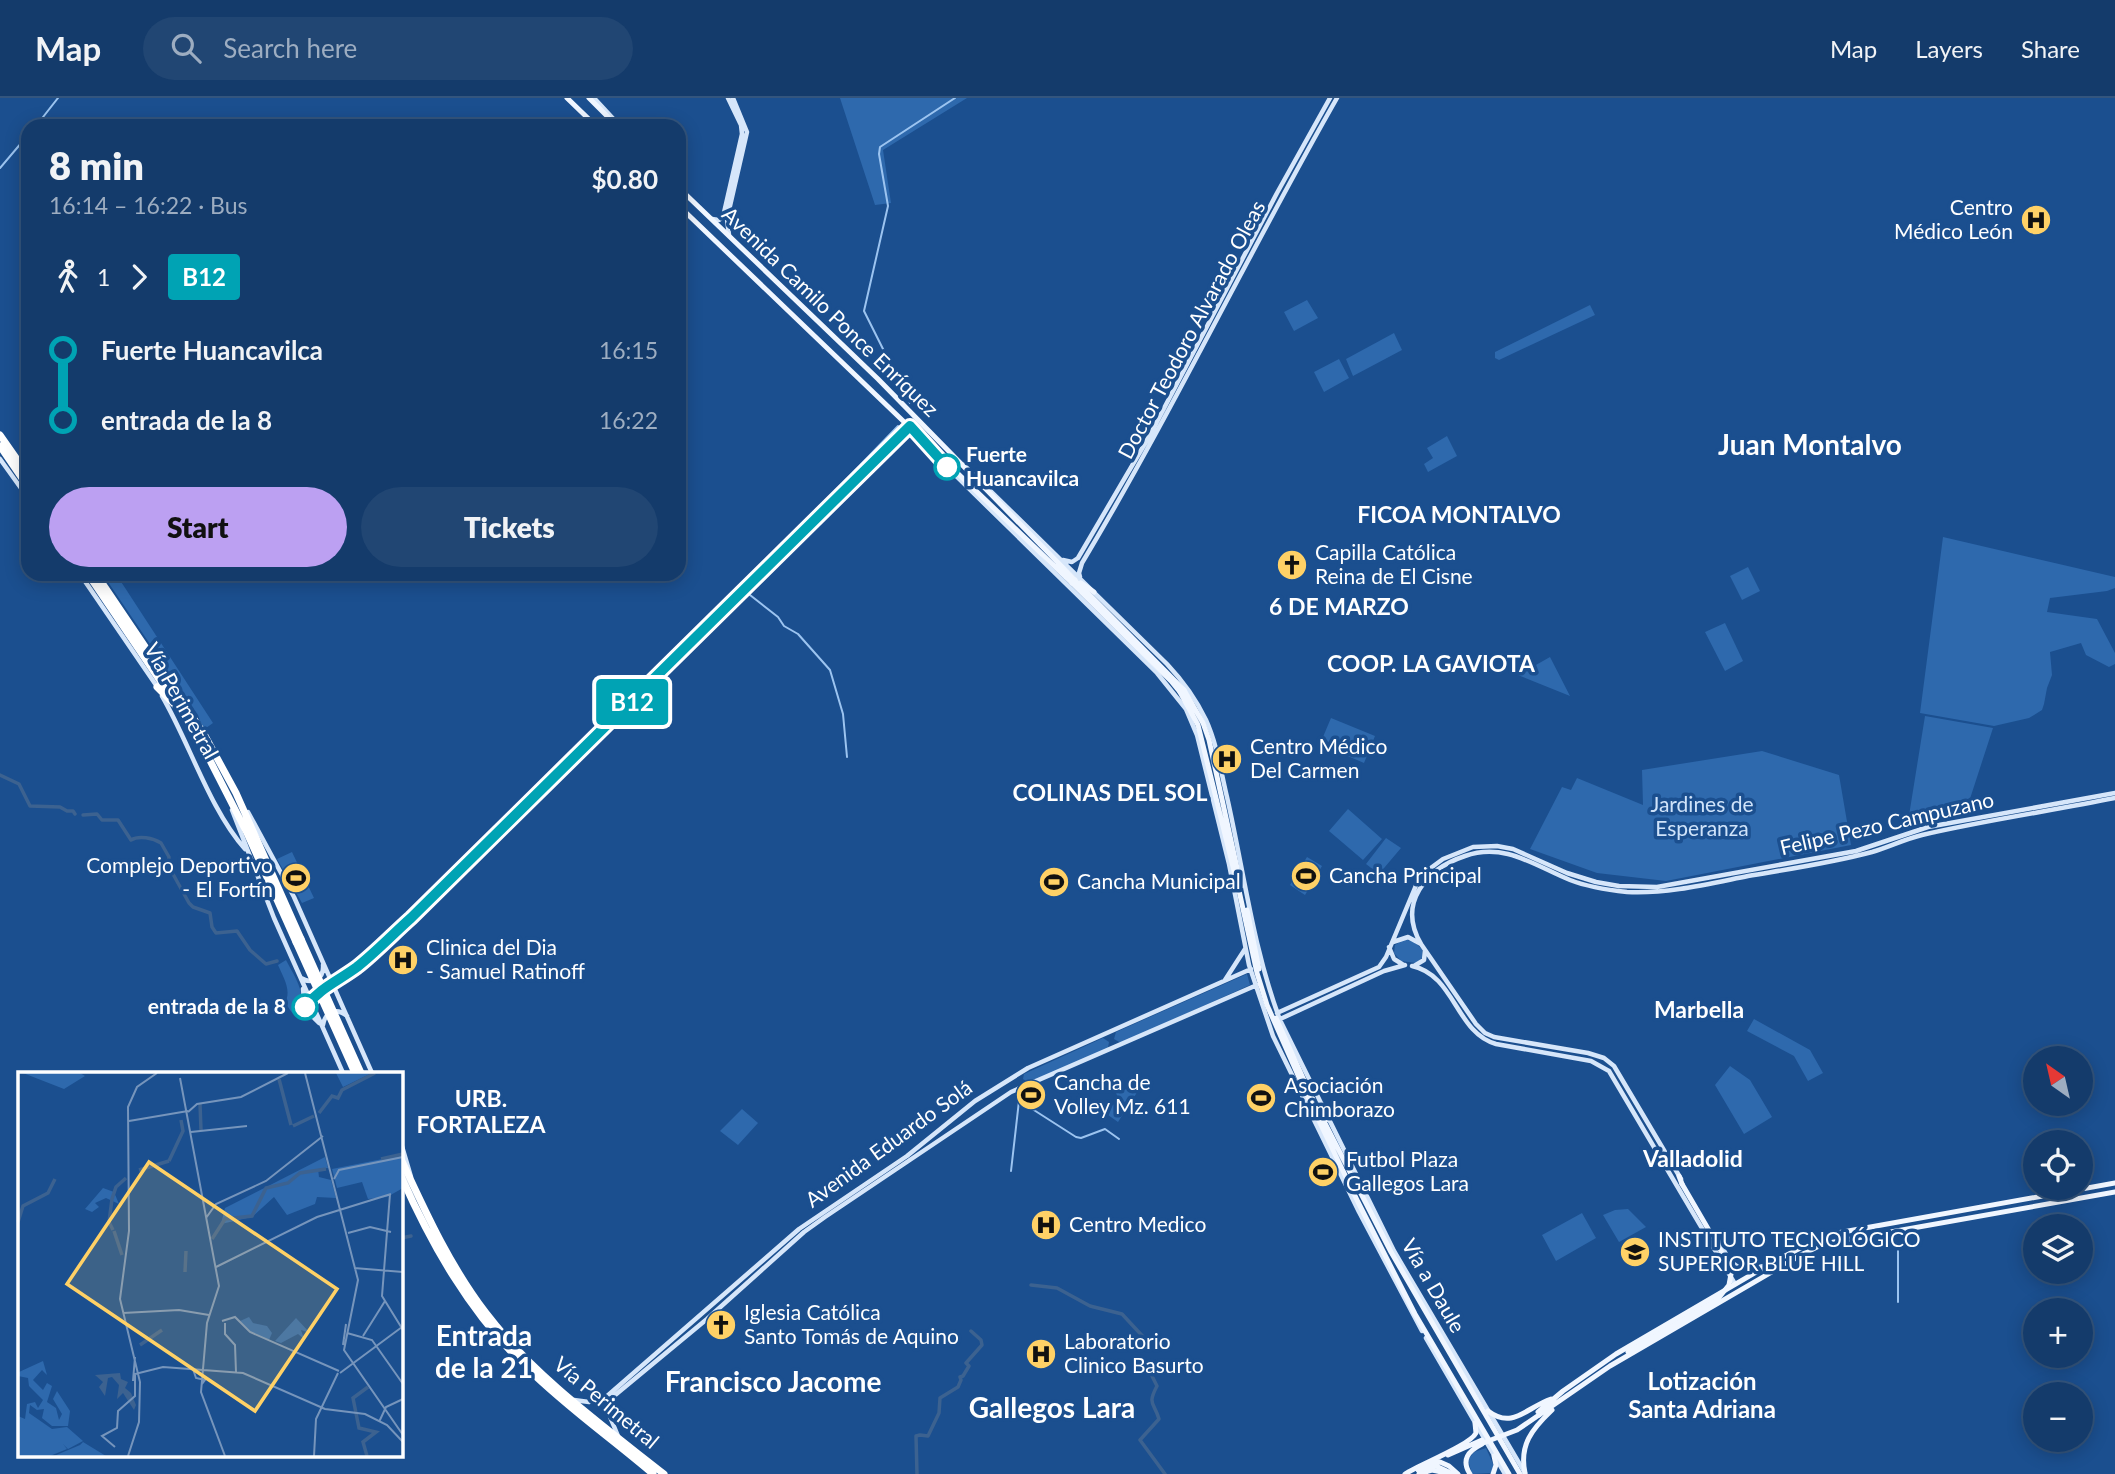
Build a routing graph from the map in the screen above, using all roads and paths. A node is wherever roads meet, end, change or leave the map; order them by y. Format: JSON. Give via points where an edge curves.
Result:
{"nodes":[{"id":1,"x":566,"y":98,"type":"edge"},
{"id":2,"x":591,"y":98,"type":"edge"},
{"id":3,"x":728,"y":98,"type":"edge"},
{"id":4,"x":733,"y":98,"type":"edge"},
{"id":5,"x":1330,"y":98,"type":"edge"},
{"id":6,"x":1337,"y":98,"type":"edge"},
{"id":7,"x":588,"y":119,"type":"edge"},
{"id":8,"x":612,"y":119,"type":"edge"},
{"id":9,"x":686,"y":195,"type":"edge"},
{"id":10,"x":686,"y":213,"type":"edge"},
{"id":11,"x":711,"y":219,"type":"junction"},
{"id":12,"x":731,"y":239,"type":"junction"},
{"id":13,"x":864,"y":365,"type":"junction"},
{"id":14,"x":854,"y":375,"type":"junction"},
{"id":15,"x":878,"y":379,"type":"junction"},
{"id":16,"x":869,"y":390,"type":"junction"},
{"id":17,"x":0,"y":426,"type":"edge"},
{"id":18,"x":0,"y":435,"type":"edge"},
{"id":19,"x":929,"y":445,"type":"junction"},
{"id":20,"x":0,"y":446,"type":"edge"},
{"id":21,"x":0,"y":459,"type":"edge"},
{"id":22,"x":17,"y":460,"type":"junction"},
{"id":23,"x":958,"y":460,"type":"junction"},
{"id":24,"x":21,"y":465,"type":"edge"},
{"id":25,"x":18,"y":472,"type":"junction"},
{"id":26,"x":21,"y":476,"type":"edge"},
{"id":27,"x":19,"y":485,"type":"junction"},
{"id":28,"x":21,"y":488,"type":"edge"},
{"id":29,"x":1028,"y":541,"type":"junction"},
{"id":30,"x":1037,"y":555,"type":"junction"},
{"id":31,"x":1063,"y":560,"type":"junction"},
{"id":32,"x":1049,"y":562,"type":"junction"},
{"id":33,"x":1076,"y":580,"type":"junction"},
{"id":34,"x":85,"y":581,"type":"edge"},
{"id":35,"x":93,"y":581,"type":"edge"},
{"id":36,"x":101,"y":581,"type":"edge"},
{"id":37,"x":1094,"y":592,"type":"joint"},
{"id":38,"x":1124,"y":621,"type":"junction"},
{"id":39,"x":1114,"y":630,"type":"junction"},
{"id":40,"x":1146,"y":644,"type":"junction"},
{"id":41,"x":1136,"y":652,"type":"junction"},
{"id":42,"x":157,"y":687,"type":"junction"},
{"id":43,"x":1182,"y":691,"type":"junction"},
{"id":44,"x":1201,"y":710,"type":"junction"},
{"id":45,"x":186,"y":717,"type":"junction"},
{"id":46,"x":1203,"y":723,"type":"junction"},
{"id":47,"x":224,"y":785,"type":"junction"},
{"id":48,"x":236,"y":793,"type":"junction"},
{"id":49,"x":2115,"y":793,"type":"edge"},
{"id":50,"x":2115,"y":798,"type":"edge"},
{"id":51,"x":1229,"y":840,"type":"junction"},
{"id":52,"x":1238,"y":846,"type":"junction"},
{"id":53,"x":245,"y":849,"type":"junction"},
{"id":54,"x":1226,"y":852,"type":"junction"},
{"id":55,"x":1240,"y":855,"type":"junction"},
{"id":56,"x":1229,"y":864,"type":"junction"},
{"id":57,"x":1237,"y":865,"type":"junction"},
{"id":58,"x":1235,"y":875,"type":"junction"},
{"id":59,"x":1240,"y":886,"type":"junction"},
{"id":60,"x":1255,"y":937,"type":"junction"},
{"id":61,"x":299,"y":941,"type":"junction"},
{"id":62,"x":1390,"y":945,"type":"junction"},
{"id":63,"x":1245,"y":946,"type":"junction"},
{"id":64,"x":1422,"y":946,"type":"junction"},
{"id":65,"x":322,"y":962,"type":"junction"},
{"id":66,"x":1262,"y":965,"type":"junction"},
{"id":67,"x":1405,"y":965,"type":"junction"},
{"id":68,"x":1412,"y":966,"type":"junction"},
{"id":69,"x":1250,"y":970,"type":"junction"},
{"id":70,"x":299,"y":975,"type":"junction"},
{"id":71,"x":1266,"y":981,"type":"junction"},
{"id":72,"x":1223,"y":982,"type":"junction"},
{"id":73,"x":1255,"y":986,"type":"junction"},
{"id":74,"x":1334,"y":991,"type":"junction"},
{"id":75,"x":1272,"y":999,"type":"junction"},
{"id":76,"x":1261,"y":1004,"type":"junction"},
{"id":77,"x":1277,"y":1013,"type":"junction"},
{"id":78,"x":347,"y":1016,"type":"junction"},
{"id":79,"x":1267,"y":1018,"type":"junction"},
{"id":80,"x":1280,"y":1020,"type":"junction"},
{"id":81,"x":324,"y":1030,"type":"junction"},
{"id":82,"x":1286,"y":1034,"type":"junction"},
{"id":83,"x":1276,"y":1040,"type":"junction"},
{"id":84,"x":343,"y":1072,"type":"edge"},
{"id":85,"x":355,"y":1072,"type":"edge"},
{"id":86,"x":361,"y":1072,"type":"edge"},
{"id":87,"x":372,"y":1072,"type":"edge"},
{"id":88,"x":1316,"y":1113,"type":"junction"},
{"id":89,"x":1328,"y":1134,"type":"junction"},
{"id":90,"x":402,"y":1146,"type":"edge"},
{"id":91,"x":402,"y":1165,"type":"edge"},
{"id":92,"x":1679,"y":1176,"type":"junction"},
{"id":93,"x":405,"y":1182,"type":"edge"},
{"id":94,"x":2115,"y":1183,"type":"edge"},
{"id":95,"x":2093,"y":1187,"type":"edge"},
{"id":96,"x":2115,"y":1192,"type":"edge"},
{"id":97,"x":2024,"y":1200,"type":"edge"},
{"id":98,"x":2031,"y":1200,"type":"edge"},
{"id":99,"x":2002,"y":1212,"type":"junction"},
{"id":100,"x":1768,"y":1265,"type":"junction"},
{"id":101,"x":1753,"y":1283,"type":"junction"},
{"id":102,"x":1735,"y":1284,"type":"junction"},
{"id":103,"x":704,"y":1317,"type":"junction"},
{"id":104,"x":1430,"y":1340,"type":"junction"},
{"id":105,"x":1433,"y":1350,"type":"junction"},
{"id":106,"x":1458,"y":1366,"type":"junction"},
{"id":107,"x":1465,"y":1372,"type":"junction"},
{"id":108,"x":1594,"y":1376,"type":"junction"},
{"id":109,"x":1554,"y":1398,"type":"junction"},
{"id":110,"x":573,"y":1399,"type":"junction"},
{"id":111,"x":1563,"y":1399,"type":"junction"},
{"id":112,"x":1488,"y":1411,"type":"junction"},
{"id":113,"x":1538,"y":1413,"type":"junction"},
{"id":114,"x":1475,"y":1423,"type":"junction"},
{"id":115,"x":619,"y":1437,"type":"junction"},
{"id":116,"x":1481,"y":1442,"type":"junction"},
{"id":117,"x":630,"y":1446,"type":"junction"},
{"id":118,"x":643,"y":1447,"type":"dead end"},
{"id":119,"x":1463,"y":1447,"type":"junction"},
{"id":120,"x":1494,"y":1455,"type":"junction"},
{"id":121,"x":1419,"y":1472,"type":"edge"},
{"id":122,"x":653,"y":1474,"type":"edge"},
{"id":123,"x":664,"y":1474,"type":"edge"},
{"id":124,"x":1405,"y":1474,"type":"edge"},
{"id":125,"x":1411,"y":1474,"type":"edge"},
{"id":126,"x":1447,"y":1474,"type":"edge"},
{"id":127,"x":1456,"y":1474,"type":"edge"},
{"id":128,"x":1468,"y":1474,"type":"edge"},
{"id":129,"x":1493,"y":1474,"type":"edge"},
{"id":130,"x":1507,"y":1474,"type":"edge"},
{"id":131,"x":1523,"y":1474,"type":"edge"}],
"edges":[{"from":1,"to":7,"type":"main road"},
{"from":2,"to":8,"type":"main road"},
{"from":3,"to":11,"type":"main road","via":[[742,134],[723,217]]},
{"from":4,"to":12,"type":"main road","via":[[747,132],[726,225]]},
{"from":5,"to":31,"type":"main road","name":"Doctor Teodoro Alvarado Oleas","via":[[1130,470],[1078,558]]},
{"from":6,"to":33,"type":"main road","name":"Doctor Teodoro Alvarado Oleas"},
{"from":9,"to":11,"type":"main road","name":"Avenida Camilo Ponce Enríquez"},
{"from":10,"to":14,"type":"main road","name":"Avenida Camilo Ponce Enríquez"},
{"from":11,"to":12,"type":"main road","name":"Avenida Camilo Ponce Enríquez"},
{"from":12,"to":13,"type":"main road","name":"Avenida Camilo Ponce Enríquez"},
{"from":13,"to":14,"type":"main road","via":[[863,374]]},
{"from":13,"to":15,"type":"main road","name":"Avenida Camilo Ponce Enríquez"},
{"from":14,"to":16,"type":"main road","name":"Avenida Camilo Ponce Enríquez"},
{"from":15,"to":16,"type":"main road","via":[[870,382]]},
{"from":15,"to":23,"type":"main road","name":"Avenida Camilo Ponce Enríquez"},
{"from":16,"to":19,"type":"main road","name":"Avenida Camilo Ponce Enríquez"},
{"from":17,"to":22,"type":"highway"},
{"from":18,"to":22,"type":"highway"},
{"from":19,"to":29,"type":"main road","name":"Avenida Camilo Ponce Enríquez"},
{"from":19,"to":30,"type":"main road","name":"Avenida Camilo Ponce Enríquez"},
{"from":20,"to":25,"type":"highway"},
{"from":21,"to":27,"type":"main road"},
{"from":22,"to":24,"type":"highway"},
{"from":23,"to":31,"type":"main road","name":"Avenida Camilo Ponce Enríquez"},
{"from":23,"to":33,"type":"main road","name":"Avenida Camilo Ponce Enríquez"},
{"from":25,"to":26,"type":"highway"},
{"from":25,"to":27,"type":"highway"},
{"from":27,"to":28,"type":"main road"},
{"from":29,"to":30,"type":"main road"},
{"from":29,"to":32,"type":"main road","name":"Avenida Camilo Ponce Enríquez"},
{"from":30,"to":32,"type":"main road"},
{"from":30,"to":39,"type":"main road","name":"Avenida Camilo Ponce Enríquez"},
{"from":31,"to":33,"type":"main road","name":"Avenida Camilo Ponce Enríquez"},
{"from":32,"to":33,"type":"main road","name":"Avenida Camilo Ponce Enríquez"},
{"from":33,"to":37,"type":"main road"},
{"from":33,"to":43,"type":"main road","name":"Avenida Camilo Ponce Enríquez","bridge":true},
{"from":34,"to":42,"type":"main road","name":"Vía Perimetral"},
{"from":35,"to":45,"type":"highway","name":"Vía Perimetral"},
{"from":36,"to":48,"type":"highway","name":"Vía Perimetral","via":[[204,734]]},
{"from":37,"to":38,"type":"main road"},
{"from":38,"to":39,"type":"main road"},
{"from":38,"to":40,"type":"main road"},
{"from":39,"to":41,"type":"main road","name":"Avenida Camilo Ponce Enríquez"},
{"from":40,"to":41,"type":"main road","via":[[1139,645]]},
{"from":40,"to":44,"type":"main road","via":[[1180,678]]},
{"from":41,"to":54,"type":"main road","name":"Avenida Camilo Ponce Enríquez","via":[[1169,686],[1194,726]]},
{"from":42,"to":45,"type":"highway"},
{"from":42,"to":53,"type":"main road","name":"Vía Perimetral"},
{"from":43,"to":46,"type":"main road","name":"Avenida Camilo Ponce Enríquez"},
{"from":43,"to":51,"type":"main road","name":"Avenida Camilo Ponce Enríquez","via":[[1198,725]]},
{"from":44,"to":46,"type":"main road"},
{"from":44,"to":52,"type":"main road","via":[[1210,729]]},
{"from":45,"to":47,"type":"highway","name":"Vía Perimetral"},
{"from":46,"to":51,"type":"main road","name":"Avenida Camilo Ponce Enríquez"},
{"from":47,"to":53,"type":"main road","name":"Vía Perimetral"},
{"from":47,"to":61,"type":"highway","name":"Vía Perimetral"},
{"from":48,"to":61,"type":"highway","name":"Vía Perimetral"},
{"from":48,"to":65,"type":"main road","name":"Vía Perimetral","via":[[261,832]]},
{"from":49,"to":62,"type":"main road","name":"Felipe Pezo Campuzano","via":[[1928,827],[1856,851],[1657,887],[1583,879],[1506,847],[1468,848],[1423,875]]},
{"from":50,"to":64,"type":"main road","name":"Felipe Pezo Campuzano","via":[[1932,832],[1839,860],[1658,891],[1603,889],[1571,881],[1522,857],[1476,853],[1441,868],[1417,892],[1412,921]]},
{"from":51,"to":52,"type":"main road"},
{"from":51,"to":54,"type":"main road"},
{"from":51,"to":57,"type":"main road","name":"Avenida Camilo Ponce Enríquez"},
{"from":51,"to":58,"type":"main road","name":"Avenida Camilo Ponce Enríquez"},
{"from":52,"to":55,"type":"main road"},
{"from":53,"to":70,"type":"main road","name":"Vía Perimetral"},
{"from":54,"to":56,"type":"main road","name":"Avenida Camilo Ponce Enríquez"},
{"from":55,"to":57,"type":"main road"},
{"from":55,"to":60,"type":"main road"},
{"from":56,"to":58,"type":"main road"},
{"from":56,"to":63,"type":"main road","name":"Avenida Camilo Ponce Enríquez"},
{"from":57,"to":59,"type":"main road","name":"Avenida Camilo Ponce Enríquez"},
{"from":58,"to":59,"type":"main road","name":"Avenida Camilo Ponce Enríquez"},
{"from":59,"to":88,"type":"main road","name":"Avenida Camilo Ponce Enríquez","bridge":true,"via":[[1270,1004]]},
{"from":60,"to":63,"type":"main road","via":[[1255,943]]},
{"from":60,"to":66,"type":"main road"},
{"from":61,"to":85,"type":"highway","name":"Vía Perimetral","bridge":true},
{"from":61,"to":86,"type":"highway","name":"Vía Perimetral","bridge":true},
{"from":62,"to":64,"type":"main road","via":[[1404,936]]},
{"from":62,"to":67,"type":"main road","via":[[1394,958]]},
{"from":62,"to":74,"type":"main road","name":"Felipe Pezo Campuzano","via":[[1379,967]]},
{"from":63,"to":69,"type":"main road","name":"Avenida Camilo Ponce Enríquez"},
{"from":63,"to":72,"type":"main road"},
{"from":64,"to":68,"type":"main road","via":[[1424,960]]},
{"from":64,"to":92,"type":"main road","via":[[1485,1033],[1588,1053],[1614,1066]]},
{"from":65,"to":70,"type":"main road","via":[[316,980]]},
{"from":65,"to":78,"type":"main road","name":"Vía Perimetral"},
{"from":66,"to":69,"type":"main road","name":"Avenida Eduardo Solá"},
{"from":66,"to":71,"type":"main road"},
{"from":67,"to":68,"type":"main road"},
{"from":67,"to":74,"type":"main road"},
{"from":68,"to":102,"type":"main road","via":[[1436,978],[1485,1040],[1591,1061],[1609,1071]]},
{"from":69,"to":72,"type":"main road","name":"Avenida Eduardo Solá"},
{"from":69,"to":73,"type":"main road","name":"Avenida Camilo Ponce Enríquez"},
{"from":70,"to":81,"type":"main road","name":"Vía Perimetral"},
{"from":70,"to":81,"type":"main road","via":[[302,1013],[313,1017]]},
{"from":71,"to":73,"type":"main road","name":"Avenida Eduardo Solá"},
{"from":71,"to":75,"type":"main road"},
{"from":72,"to":103,"type":"main road","name":"Avenida Eduardo Solá","via":[[1028,1068],[998,1086],[907,1156],[799,1229]]},
{"from":73,"to":76,"type":"main road","name":"Avenida Camilo Ponce Enríquez"},
{"from":73,"to":103,"type":"main road","name":"Avenida Eduardo Solá","via":[[1023,1087],[981,1110],[807,1229]]},
{"from":74,"to":77,"type":"main road"},
{"from":74,"to":80,"type":"main road"},
{"from":75,"to":76,"type":"main road","via":[[1264,998]]},
{"from":75,"to":77,"type":"main road"},
{"from":76,"to":79,"type":"main road","name":"Avenida Camilo Ponce Enríquez"},
{"from":77,"to":80,"type":"main road"},
{"from":78,"to":81,"type":"main road","via":[[330,1013],[324,1018]]},
{"from":78,"to":87,"type":"main road","name":"Vía Perimetral"},
{"from":79,"to":80,"type":"main road"},
{"from":79,"to":83,"type":"main road","name":"Avenida Camilo Ponce Enríquez"},
{"from":80,"to":82,"type":"main road"},
{"from":81,"to":84,"type":"main road","name":"Vía Perimetral"},
{"from":82,"to":83,"type":"main road","via":[[1280,1033]]},
{"from":82,"to":88,"type":"main road"},
{"from":83,"to":88,"type":"main road","name":"Avenida Camilo Ponce Enríquez"},
{"from":88,"to":89,"type":"main road","name":"Vía a Daule"},
{"from":88,"to":105,"type":"main road","name":"Vía a Daule","via":[[1359,1212]]},
{"from":88,"to":107,"type":"main road","name":"Vía a Daule"},
{"from":89,"to":104,"type":"main road","name":"Vía a Daule","via":[[1382,1251]]},
{"from":89,"to":106,"type":"main road","name":"Vía a Daule"},
{"from":90,"to":93,"type":"main road","name":"Vía Perimetral","via":[[411,1172]]},
{"from":91,"to":93,"type":"highway","name":"Vía Perimetral"},
{"from":92,"to":100,"type":"main road","via":[[1731,1263],[1744,1269]]},
{"from":92,"to":108,"type":"main road","bridge":true,"via":[[1728,1263],[1729,1285],[1710,1304]]},
{"from":93,"to":110,"type":"highway","name":"Vía Perimetral","via":[[486,1314]]},
{"from":93,"to":122,"type":"highway","name":"Vía Perimetral","via":[[441,1257],[497,1336],[543,1384]]},
{"from":94,"to":95,"type":"main road"},
{"from":96,"to":99,"type":"main road"},
{"from":97,"to":100,"type":"main road","via":[[1826,1235]]},
{"from":98,"to":99,"type":"main road","via":[[2004,1207]]},
{"from":99,"to":101,"type":"main road","via":[[1823,1244]]},
{"from":100,"to":102,"type":"main road"},
{"from":101,"to":102,"type":"main road"},
{"from":101,"to":108,"type":"main road"},
{"from":102,"to":109,"type":"main road","via":[[1616,1354]]},
{"from":103,"to":110,"type":"main road","name":"Avenida Eduardo Solá","via":[[606,1396],[589,1402]]},
{"from":103,"to":115,"type":"main road","name":"Avenida Eduardo Solá","via":[[610,1402],[608,1415]]},
{"from":104,"to":105,"type":"main road"},
{"from":104,"to":130,"type":"main road","name":"Vía a Daule"},
{"from":105,"to":114,"type":"main road","name":"Vía a Daule"},
{"from":106,"to":107,"type":"main road"},
{"from":106,"to":131,"type":"main road","name":"Vía a Daule"},
{"from":107,"to":112,"type":"main road","name":"Vía a Daule"},
{"from":108,"to":111,"type":"main road"},
{"from":109,"to":112,"type":"main road","via":[[1509,1419],[1497,1419]]},
{"from":109,"to":113,"type":"main road"},
{"from":110,"to":115,"type":"highway","name":"Vía Perimetral"},
{"from":111,"to":113,"type":"main road"},
{"from":111,"to":131,"type":"main road","via":[[1528,1436]]},
{"from":112,"to":131,"type":"main road","name":"Vía a Daule"},
{"from":113,"to":116,"type":"main road","bridge":true,"via":[[1513,1432]]},
{"from":114,"to":119,"type":"main road","via":[[1475,1436]]},
{"from":114,"to":120,"type":"main road","name":"Vía a Daule"},
{"from":115,"to":117,"type":"highway","name":"Vía Perimetral"},
{"from":116,"to":119,"type":"main road"},
{"from":116,"to":128,"type":"main road","via":[[1468,1455]]},
{"from":117,"to":118,"type":"highway"},
{"from":117,"to":123,"type":"highway","name":"Vía Perimetral"},
{"from":119,"to":121,"type":"main road","bridge":true},
{"from":119,"to":124,"type":"main road"},
{"from":120,"to":129,"type":"main road"},
{"from":120,"to":130,"type":"main road","name":"Vía a Daule"},
{"from":121,"to":125,"type":"main road","bridge":true},
{"from":121,"to":126,"type":"main road","bridge":true},
{"from":121,"to":127,"type":"main road","bridge":true,"via":[[1437,1466]]},
{"from":121,"to":127,"type":"main road","bridge":true,"via":[[1442,1463]]}]}
